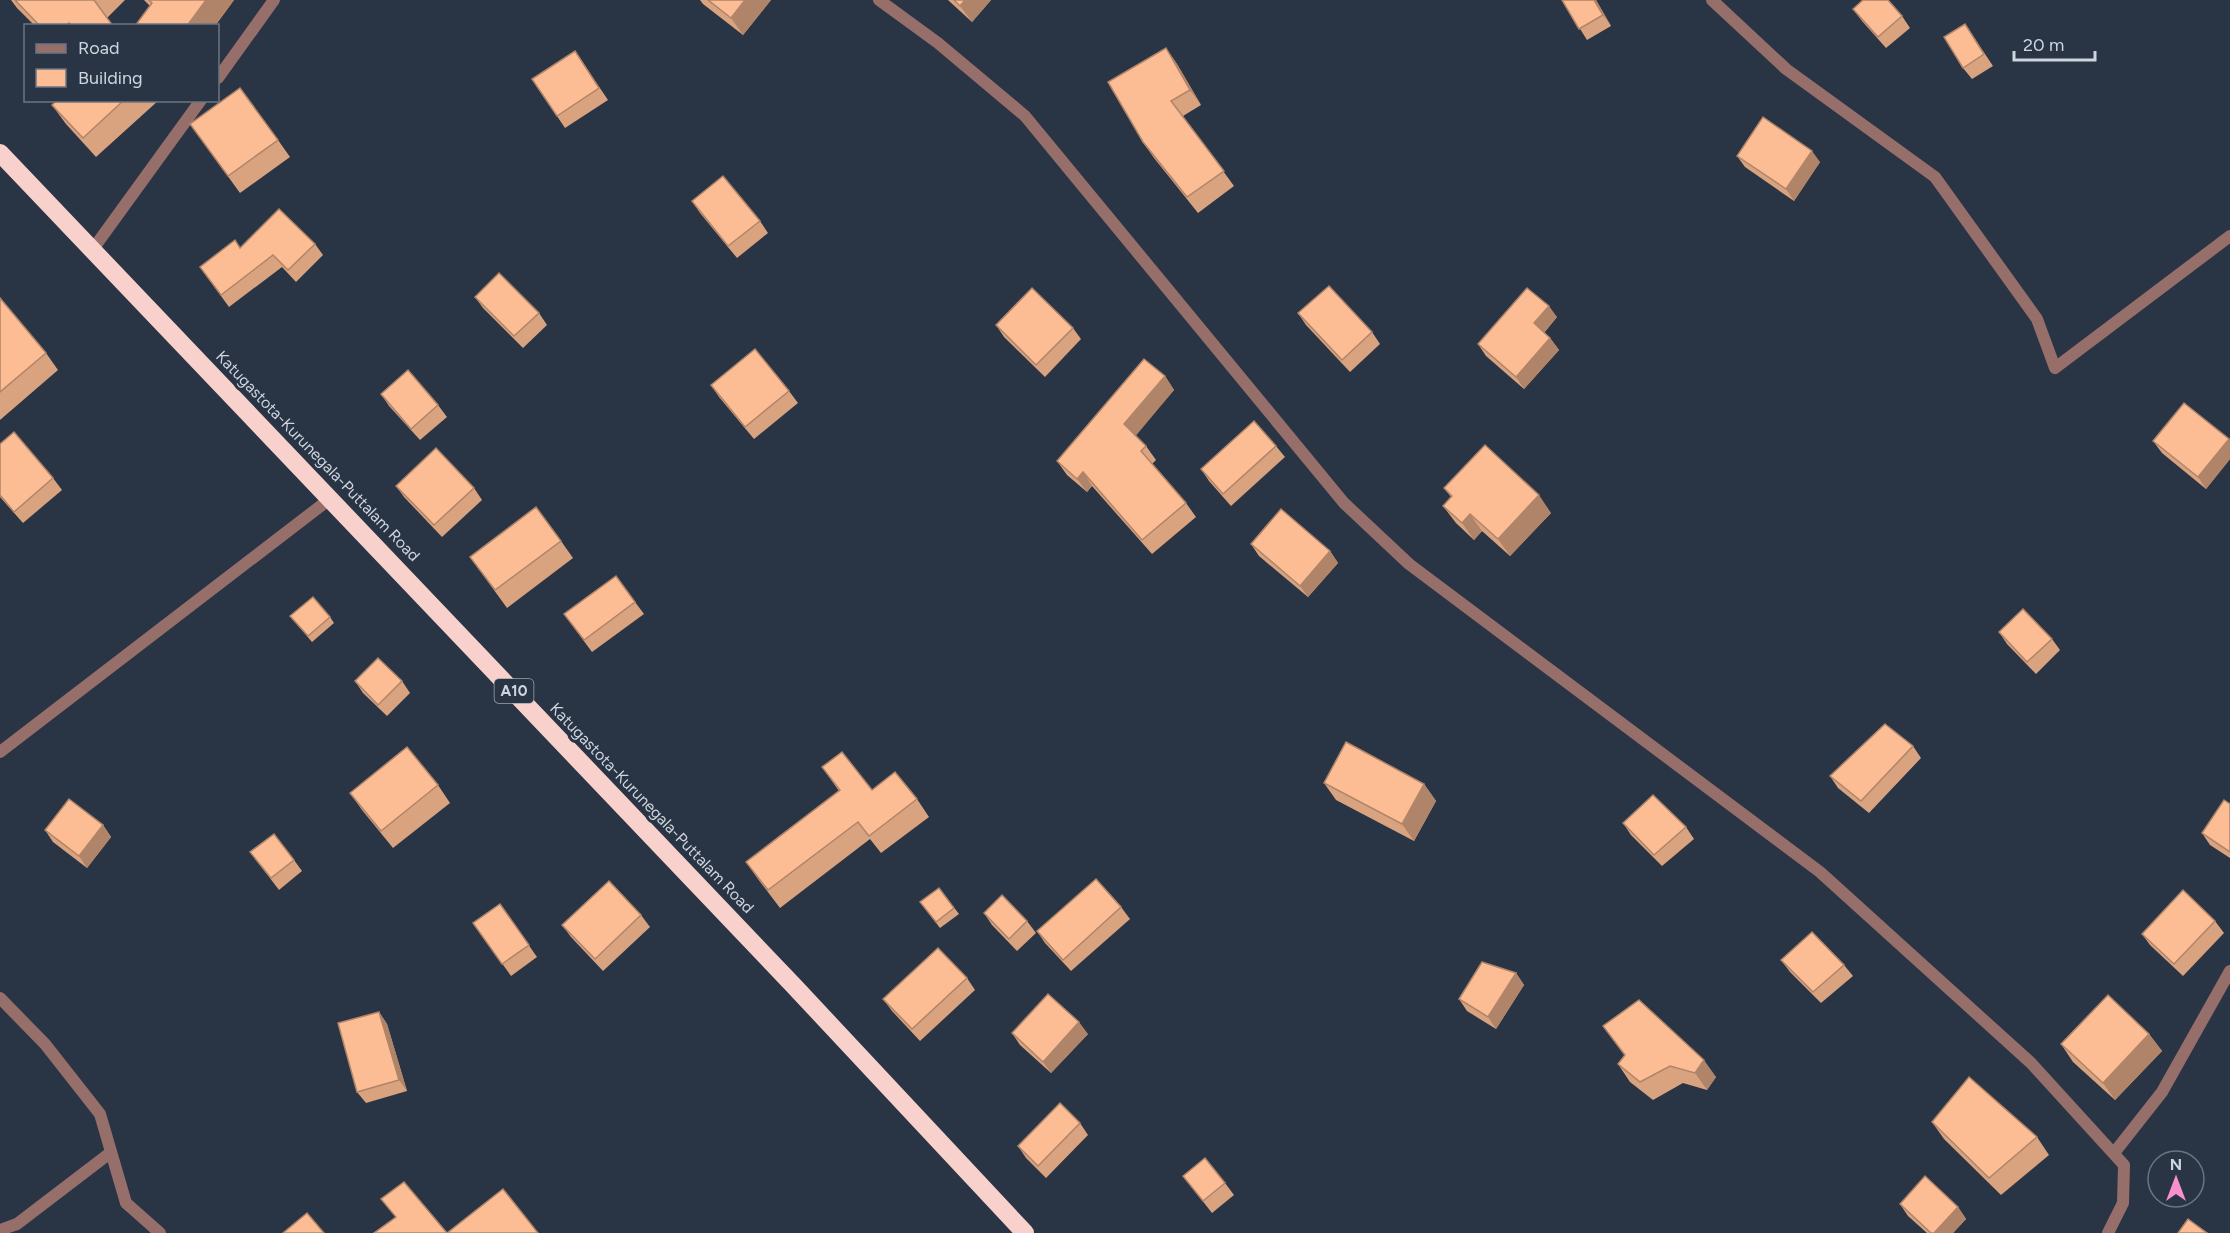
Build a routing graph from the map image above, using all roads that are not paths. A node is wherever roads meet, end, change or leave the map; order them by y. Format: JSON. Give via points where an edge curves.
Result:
{"nodes":[{"id":1,"x":274,"y":0,"type":"edge"},
{"id":2,"x":879,"y":0,"type":"edge"},
{"id":3,"x":1712,"y":0,"type":"edge"},
{"id":4,"x":219,"y":77,"type":"edge"},
{"id":5,"x":200,"y":102,"type":"edge"},
{"id":6,"x":0,"y":153,"type":"edge"},
{"id":7,"x":2230,"y":236,"type":"edge"},
{"id":8,"x":93,"y":249,"type":"junction"},
{"id":9,"x":331,"y":498,"type":"junction"},
{"id":10,"x":0,"y":752,"type":"edge"},
{"id":11,"x":2230,"y":970,"type":"edge"},
{"id":12,"x":0,"y":998,"type":"edge"},
{"id":13,"x":110,"y":1153,"type":"junction"},
{"id":14,"x":2114,"y":1153,"type":"junction"},
{"id":15,"x":0,"y":1230,"type":"edge"},
{"id":16,"x":160,"y":1233,"type":"edge"},
{"id":17,"x":1025,"y":1233,"type":"edge"},
{"id":18,"x":2108,"y":1233,"type":"edge"}],
"edges":[{"from":1,"to":4,"type":"street"},
{"from":2,"to":14,"type":"street","via":[[938,43],[1025,116],[1344,503],[1409,564],[1820,872],[2031,1064]]},
{"from":3,"to":7,"type":"street","via":[[1786,69],[1935,177],[2037,319],[2055,368]]},
{"from":5,"to":8,"type":"street"},
{"from":6,"to":8,"type":"highway","name":"Katugastota-Kurunegala-Puttalam Road","number":"A10"},
{"from":8,"to":9,"type":"highway","name":"Katugastota-Kurunegala-Puttalam Road","number":"A10"},
{"from":9,"to":10,"type":"street"},
{"from":9,"to":17,"type":"highway","name":"Katugastota-Kurunegala-Puttalam Road","number":"A10"},
{"from":11,"to":14,"type":"street","via":[[2162,1092]]},
{"from":12,"to":13,"type":"street","via":[[45,1044],[100,1114]]},
{"from":13,"to":15,"type":"street","via":[[17,1224]]},
{"from":13,"to":16,"type":"street","via":[[126,1203]]},
{"from":14,"to":18,"type":"street","via":[[2124,1165],[2123,1203]]}]}
